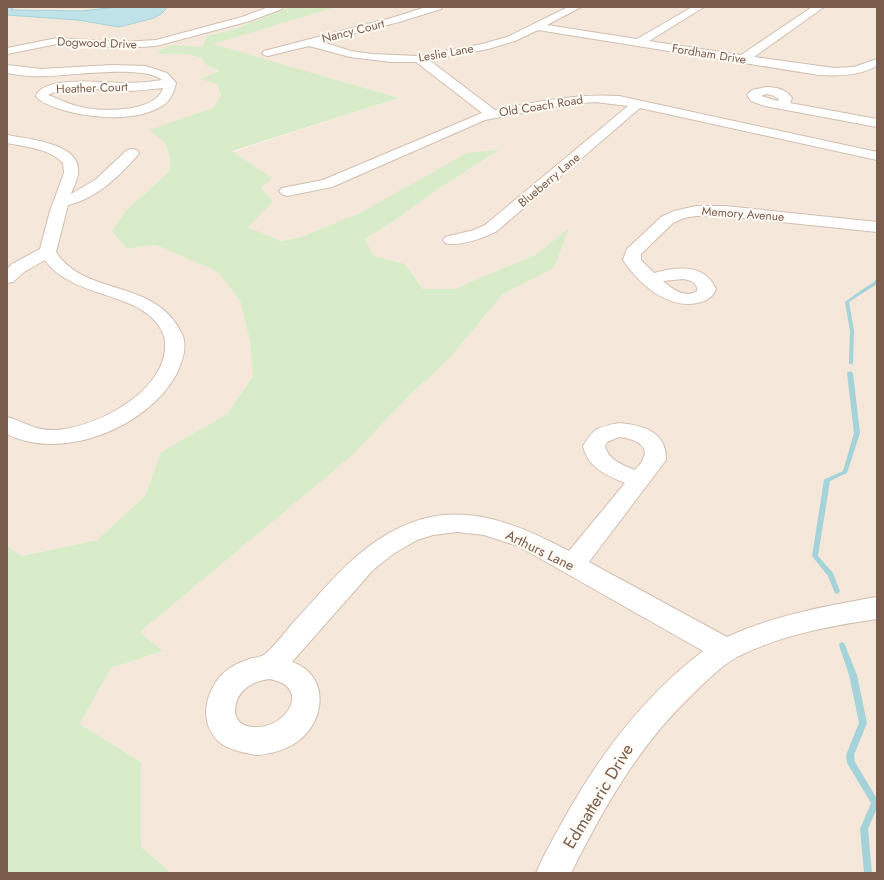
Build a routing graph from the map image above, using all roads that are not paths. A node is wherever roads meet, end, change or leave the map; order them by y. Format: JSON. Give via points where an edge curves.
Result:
{"nodes":[{"id":1,"x":278,"y":7,"type":"edge"},
{"id":2,"x":437,"y":7,"type":"edge"},
{"id":3,"x":576,"y":7,"type":"edge"},
{"id":4,"x":698,"y":7,"type":"edge"},
{"id":5,"x":819,"y":7,"type":"edge"},
{"id":6,"x":539,"y":26,"type":"junction"},
{"id":7,"x":309,"y":42,"type":"junction"},
{"id":8,"x":638,"y":43,"type":"junction"},
{"id":9,"x":7,"y":51,"type":"edge"},
{"id":10,"x":268,"y":53,"type":"dead end"},
{"id":11,"x":418,"y":59,"type":"junction"},
{"id":12,"x":742,"y":60,"type":"junction"},
{"id":13,"x":876,"y":61,"type":"edge"},
{"id":14,"x":7,"y":69,"type":"edge"},
{"id":15,"x":170,"y":84,"type":"junction"},
{"id":16,"x":638,"y":104,"type":"junction"},
{"id":17,"x":782,"y":105,"type":"dead end"},
{"id":18,"x":492,"y":114,"type":"junction"},
{"id":19,"x":877,"y":123,"type":"edge"},
{"id":20,"x":7,"y":139,"type":"edge"},
{"id":21,"x":132,"y":153,"type":"dead end"},
{"id":22,"x":877,"y":156,"type":"edge"},
{"id":23,"x":287,"y":191,"type":"dead end"},
{"id":24,"x":62,"y":202,"type":"junction"},
{"id":25,"x":877,"y":227,"type":"edge"},
{"id":26,"x":451,"y":240,"type":"dead end"},
{"id":27,"x":48,"y":252,"type":"junction"},
{"id":28,"x":7,"y":278,"type":"edge"},
{"id":29,"x":650,"y":279,"type":"dead end"},
{"id":30,"x":7,"y":424,"type":"edge"},
{"id":31,"x":639,"y":480,"type":"dead end"},
{"id":32,"x":572,"y":565,"type":"junction"},
{"id":33,"x":877,"y":608,"type":"edge"},
{"id":34,"x":726,"y":650,"type":"junction"},
{"id":35,"x":270,"y":667,"type":"dead end"},
{"id":36,"x":553,"y":873,"type":"edge"}],
"edges":[{"from":1,"to":9,"type":"street","name":"Dogwood Drive","via":[[246,19],[156,43],[122,45],[57,41]]},
{"from":2,"to":7,"type":"street","name":"Nancy Court"},
{"from":3,"to":6,"type":"street","name":"Leslie Lane"},
{"from":4,"to":8,"type":"street"},
{"from":5,"to":12,"type":"street"},
{"from":6,"to":8,"type":"street","name":"Fordham Drive"},
{"from":6,"to":11,"type":"street","name":"Leslie Lane","via":[[498,43]]},
{"from":7,"to":10,"type":"street","name":"Nancy Court"},
{"from":7,"to":11,"type":"street","name":"Leslie Lane","via":[[350,54]]},
{"from":8,"to":12,"type":"street","name":"Fordham Drive"},
{"from":11,"to":18,"type":"street"},
{"from":12,"to":13,"type":"street","name":"Fordham Drive","via":[[836,72],[857,70]]},
{"from":14,"to":15,"type":"street","name":"Heather Court","via":[[35,72],[147,70],[164,76]]},
{"from":15,"to":15,"type":"street","name":"Heather Court","via":[[63,87],[47,91],[42,96],[84,112],[132,111],[151,108],[160,103],[168,93]]},
{"from":16,"to":18,"type":"street","name":"Old Coach Road","via":[[613,99],[585,98]]},
{"from":16,"to":22,"type":"street","name":"Old Coach Road"},
{"from":16,"to":26,"type":"street","name":"Blueberry Lane","via":[[491,228],[479,234]]},
{"from":17,"to":19,"type":"street"},
{"from":18,"to":23,"type":"street","name":"Old Coach Road","via":[[327,184]]},
{"from":20,"to":24,"type":"street","via":[[50,148],[66,157],[70,162],[71,173]]},
{"from":21,"to":24,"type":"street","via":[[91,191]]},
{"from":24,"to":27,"type":"street"},
{"from":25,"to":29,"type":"street","name":"Memory Avenue","via":[[725,211],[687,212],[663,223],[632,255],[634,263]]},
{"from":27,"to":28,"type":"street","via":[[18,268]]},
{"from":27,"to":30,"type":"street","via":[[56,264],[70,276],[110,290],[155,311],[167,323],[173,334],[174,354],[158,388],[123,414],[98,428],[78,434],[40,437]]},
{"from":31,"to":32,"type":"street"},
{"from":32,"to":34,"type":"street","name":"Arthurs Lane"},
{"from":32,"to":35,"type":"street","name":"Arthurs Lane","via":[[526,540],[485,526],[457,523],[431,526],[408,534],[384,547],[364,564]]},
{"from":33,"to":34,"type":"street","name":"Edmatteric Drive","via":[[785,626]]},
{"from":34,"to":36,"type":"street","name":"Edmatteric Drive","via":[[679,688],[648,719],[618,756],[590,801]]}]}
